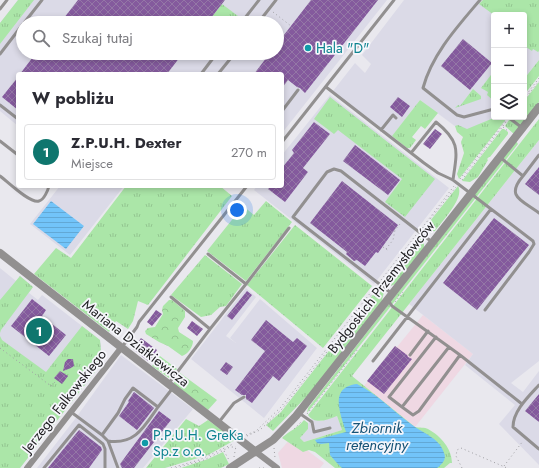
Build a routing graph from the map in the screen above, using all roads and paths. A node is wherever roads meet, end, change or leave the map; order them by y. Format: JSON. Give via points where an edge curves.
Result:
{"nodes":[{"id":1,"x":7,"y":0,"type":"edge"},
{"id":2,"x":42,"y":0,"type":"edge"},
{"id":3,"x":259,"y":0,"type":"edge"},
{"id":4,"x":276,"y":0,"type":"edge"},
{"id":5,"x":394,"y":0,"type":"edge"},
{"id":6,"x":480,"y":0,"type":"edge"},
{"id":7,"x":0,"y":1,"type":"edge"},
{"id":8,"x":4,"y":4,"type":"junction"},
{"id":9,"x":269,"y":9,"type":"junction"},
{"id":10,"x":0,"y":10,"type":"edge"},
{"id":11,"x":30,"y":16,"type":"edge"},
{"id":12,"x":246,"y":16,"type":"edge"},
{"id":13,"x":264,"y":16,"type":"edge"},
{"id":14,"x":278,"y":16,"type":"edge"},
{"id":15,"x":284,"y":21,"type":"edge"},
{"id":16,"x":291,"y":26,"type":"dead end"},
{"id":17,"x":16,"y":34,"type":"edge"},
{"id":18,"x":0,"y":54,"type":"edge"},
{"id":19,"x":212,"y":60,"type":"edge"},
{"id":20,"x":229,"y":60,"type":"edge"},
{"id":21,"x":203,"y":72,"type":"edge"},
{"id":22,"x":220,"y":72,"type":"edge"},
{"id":23,"x":539,"y":80,"type":"edge"},
{"id":24,"x":326,"y":87,"type":"junction"},
{"id":25,"x":298,"y":90,"type":"dead end"},
{"id":26,"x":527,"y":95,"type":"edge"},
{"id":27,"x":0,"y":105,"type":"edge"},
{"id":28,"x":539,"y":107,"type":"edge"},
{"id":29,"x":284,"y":108,"type":"edge"},
{"id":30,"x":491,"y":110,"type":"edge"},
{"id":31,"x":16,"y":117,"type":"edge"},
{"id":32,"x":396,"y":118,"type":"dead end"},
{"id":33,"x":506,"y":120,"type":"edge"},
{"id":34,"x":512,"y":120,"type":"edge"},
{"id":35,"x":522,"y":128,"type":"junction"},
{"id":36,"x":381,"y":130,"type":"junction"},
{"id":37,"x":284,"y":140,"type":"edge"},
{"id":38,"x":0,"y":141,"type":"edge"},
{"id":39,"x":16,"y":153,"type":"edge"},
{"id":40,"x":411,"y":153,"type":"junction"},
{"id":41,"x":539,"y":156,"type":"edge"},
{"id":42,"x":500,"y":157,"type":"junction"},
{"id":43,"x":0,"y":176,"type":"edge"},
{"id":44,"x":523,"y":176,"type":"junction"},
{"id":45,"x":453,"y":180,"type":"junction"},
{"id":46,"x":457,"y":183,"type":"junction"},
{"id":47,"x":49,"y":188,"type":"edge"},
{"id":48,"x":246,"y":188,"type":"edge"},
{"id":49,"x":471,"y":194,"type":"junction"},
{"id":50,"x":491,"y":208,"type":"junction"},
{"id":51,"x":539,"y":214,"type":"edge"},
{"id":52,"x":403,"y":219,"type":"junction"},
{"id":53,"x":289,"y":228,"type":"dead end"},
{"id":54,"x":419,"y":232,"type":"junction"},
{"id":55,"x":433,"y":242,"type":"junction"},
{"id":56,"x":383,"y":246,"type":"dead end"},
{"id":57,"x":386,"y":249,"type":"junction"},
{"id":58,"x":389,"y":252,"type":"dead end"},
{"id":59,"x":0,"y":254,"type":"edge"},
{"id":60,"x":208,"y":254,"type":"dead end"},
{"id":61,"x":246,"y":284,"type":"junction"},
{"id":62,"x":378,"y":284,"type":"junction"},
{"id":63,"x":171,"y":297,"type":"dead end"},
{"id":64,"x":390,"y":297,"type":"junction"},
{"id":65,"x":484,"y":310,"type":"dead end"},
{"id":66,"x":407,"y":316,"type":"junction"},
{"id":67,"x":210,"y":329,"type":"junction"},
{"id":68,"x":428,"y":332,"type":"junction"},
{"id":69,"x":436,"y":337,"type":"junction"},
{"id":70,"x":449,"y":347,"type":"junction"},
{"id":71,"x":0,"y":348,"type":"edge"},
{"id":72,"x":121,"y":348,"type":"junction"},
{"id":73,"x":410,"y":355,"type":"dead end"},
{"id":74,"x":460,"y":356,"type":"junction"},
{"id":75,"x":373,"y":361,"type":"dead end"},
{"id":76,"x":57,"y":380,"type":"dead end"},
{"id":77,"x":539,"y":385,"type":"edge"},
{"id":78,"x":170,"y":386,"type":"junction"},
{"id":79,"x":244,"y":397,"type":"dead end"},
{"id":80,"x":522,"y":404,"type":"junction"},
{"id":81,"x":158,"y":407,"type":"junction"},
{"id":82,"x":402,"y":407,"type":"junction"},
{"id":83,"x":71,"y":412,"type":"junction"},
{"id":84,"x":299,"y":413,"type":"junction"},
{"id":85,"x":218,"y":423,"type":"junction"},
{"id":86,"x":330,"y":428,"type":"dead end"},
{"id":87,"x":102,"y":435,"type":"junction"},
{"id":88,"x":525,"y":438,"type":"junction"},
{"id":89,"x":108,"y":441,"type":"junction"},
{"id":90,"x":237,"y":443,"type":"junction"},
{"id":91,"x":539,"y":449,"type":"edge"},
{"id":92,"x":224,"y":450,"type":"junction"},
{"id":93,"x":256,"y":452,"type":"junction"},
{"id":94,"x":504,"y":466,"type":"junction"},
{"id":95,"x":231,"y":467,"type":"edge"},
{"id":96,"x":27,"y":468,"type":"edge"},
{"id":97,"x":44,"y":468,"type":"edge"},
{"id":98,"x":105,"y":468,"type":"edge"},
{"id":99,"x":118,"y":468,"type":"edge"},
{"id":100,"x":171,"y":468,"type":"edge"},
{"id":101,"x":176,"y":468,"type":"edge"},
{"id":102,"x":259,"y":468,"type":"edge"},
{"id":103,"x":266,"y":468,"type":"edge"},
{"id":104,"x":276,"y":468,"type":"edge"},
{"id":105,"x":462,"y":468,"type":"edge"},
{"id":106,"x":507,"y":468,"type":"edge"}],
"edges":[{"from":1,"to":8,"type":"lane"},
{"from":2,"to":11,"type":"lane"},
{"from":3,"to":12,"type":"lane"},
{"from":4,"to":9,"type":"lane"},
{"from":5,"to":24,"type":"lane"},
{"from":6,"to":30,"type":"lane","via":[[445,42],[423,88],[457,115],[464,116]]},
{"from":7,"to":8,"type":"lane"},
{"from":8,"to":10,"type":"lane"},
{"from":9,"to":13,"type":"lane"},
{"from":9,"to":14,"type":"path"},
{"from":15,"to":16,"type":"path"},
{"from":17,"to":18,"type":"lane"},
{"from":19,"to":21,"type":"lane"},
{"from":20,"to":22,"type":"lane"},
{"from":23,"to":26,"type":"path"},
{"from":24,"to":36,"type":"lane"},
{"from":24,"to":37,"type":"lane"},
{"from":25,"to":29,"type":"lane"},
{"from":27,"to":31,"type":"lane"},
{"from":28,"to":35,"type":"street","name":"Bydgoskich Przemysłowców"},
{"from":32,"to":36,"type":"lane","via":[[393,115]]},
{"from":33,"to":46,"type":"path"},
{"from":34,"to":35,"type":"lane"},
{"from":35,"to":42,"type":"street","name":"Bydgoskich Przemysłowców"},
{"from":36,"to":40,"type":"lane"},
{"from":38,"to":39,"type":"lane"},
{"from":40,"to":45,"type":"lane"},
{"from":40,"to":45,"type":"lane","via":[[436,122],[449,134],[456,146]]},
{"from":41,"to":44,"type":"lane"},
{"from":42,"to":44,"type":"lane"},
{"from":42,"to":49,"type":"street","name":"Bydgoskich Przemysłowców"},
{"from":43,"to":47,"type":"lane","via":[[31,200],[38,202]]},
{"from":44,"to":51,"type":"lane","via":[[516,184],[516,195]]},
{"from":45,"to":46,"type":"lane"},
{"from":46,"to":49,"type":"lane"},
{"from":46,"to":54,"type":"path"},
{"from":48,"to":72,"type":"lane"},
{"from":49,"to":50,"type":"lane"},
{"from":49,"to":55,"type":"street","name":"Bydgoskich Przemysłowców"},
{"from":50,"to":65,"type":"lane","via":[[534,244]]},
{"from":50,"to":66,"type":"lane"},
{"from":52,"to":54,"type":"lane"},
{"from":52,"to":57,"type":"path"},
{"from":52,"to":62,"type":"lane","via":[[334,169],[327,172],[293,217]]},
{"from":53,"to":61,"type":"lane"},
{"from":54,"to":55,"type":"lane"},
{"from":54,"to":62,"type":"path"},
{"from":55,"to":64,"type":"street","name":"Bydgoskich Przemysłowców"},
{"from":56,"to":57,"type":"path"},
{"from":57,"to":58,"type":"path"},
{"from":59,"to":72,"type":"street","name":"Mariana Dziatkiewicza"},
{"from":60,"to":61,"type":"lane"},
{"from":61,"to":67,"type":"lane"},
{"from":62,"to":64,"type":"lane"},
{"from":62,"to":90,"type":"path","via":[[281,407],[256,431],[241,437]]},
{"from":63,"to":67,"type":"lane"},
{"from":64,"to":66,"type":"lane","via":[[392,306]]},
{"from":64,"to":84,"type":"street","name":"Bydgoskich Przemysłowców"},
{"from":66,"to":68,"type":"lane"},
{"from":66,"to":75,"type":"lane"},
{"from":67,"to":78,"type":"lane"},
{"from":68,"to":69,"type":"lane"},
{"from":68,"to":73,"type":"lane"},
{"from":69,"to":70,"type":"lane"},
{"from":69,"to":82,"type":"lane","via":[[389,397]]},
{"from":70,"to":74,"type":"lane"},
{"from":70,"to":82,"type":"lane"},
{"from":71,"to":76,"type":"path","via":[[51,386]]},
{"from":72,"to":78,"type":"street","name":"Mariana Dziatkiewicza"},
{"from":72,"to":83,"type":"street","name":"Jerzego Falkowskiego"},
{"from":74,"to":80,"type":"lane"},
{"from":74,"to":82,"type":"lane","via":[[419,411],[413,415]]},
{"from":77,"to":80,"type":"lane"},
{"from":78,"to":81,"type":"lane"},
{"from":78,"to":85,"type":"street","name":"Mariana Dziatkiewicza"},
{"from":79,"to":85,"type":"lane","via":[[231,407]]},
{"from":80,"to":88,"type":"lane","via":[[513,419],[513,427]]},
{"from":81,"to":87,"type":"lane","via":[[133,388]]},
{"from":81,"to":89,"type":"lane","via":[[139,433],[121,442]]},
{"from":83,"to":87,"type":"lane"},
{"from":83,"to":96,"type":"street","name":"Jerzego Falkowskiego"},
{"from":84,"to":86,"type":"lane","via":[[312,422],[314,432]]},
{"from":84,"to":93,"type":"street","name":"Bydgoskich Przemysłowców","via":[[273,440]]},
{"from":85,"to":90,"type":"street","name":"Mariana Dziatkiewicza"},
{"from":87,"to":89,"type":"lane"},
{"from":88,"to":91,"type":"lane"},
{"from":88,"to":94,"type":"path"},
{"from":89,"to":99,"type":"lane"},
{"from":90,"to":92,"type":"path"},
{"from":90,"to":92,"type":"path"},
{"from":90,"to":93,"type":"street","name":"Mariana Dziatkiewicza"},
{"from":92,"to":95,"type":"path"},
{"from":92,"to":100,"type":"path"},
{"from":92,"to":101,"type":"path","via":[[204,460]]},
{"from":93,"to":95,"type":"street","name":"Bydgoskich Przemysłowców"},
{"from":93,"to":104,"type":"street"},
{"from":94,"to":105,"type":"path","via":[[461,448],[457,450],[456,456]]},
{"from":94,"to":106,"type":"path"},
{"from":97,"to":98,"type":"lane","via":[[79,425],[102,444],[105,449]]},
{"from":102,"to":103,"type":"path"}]}
